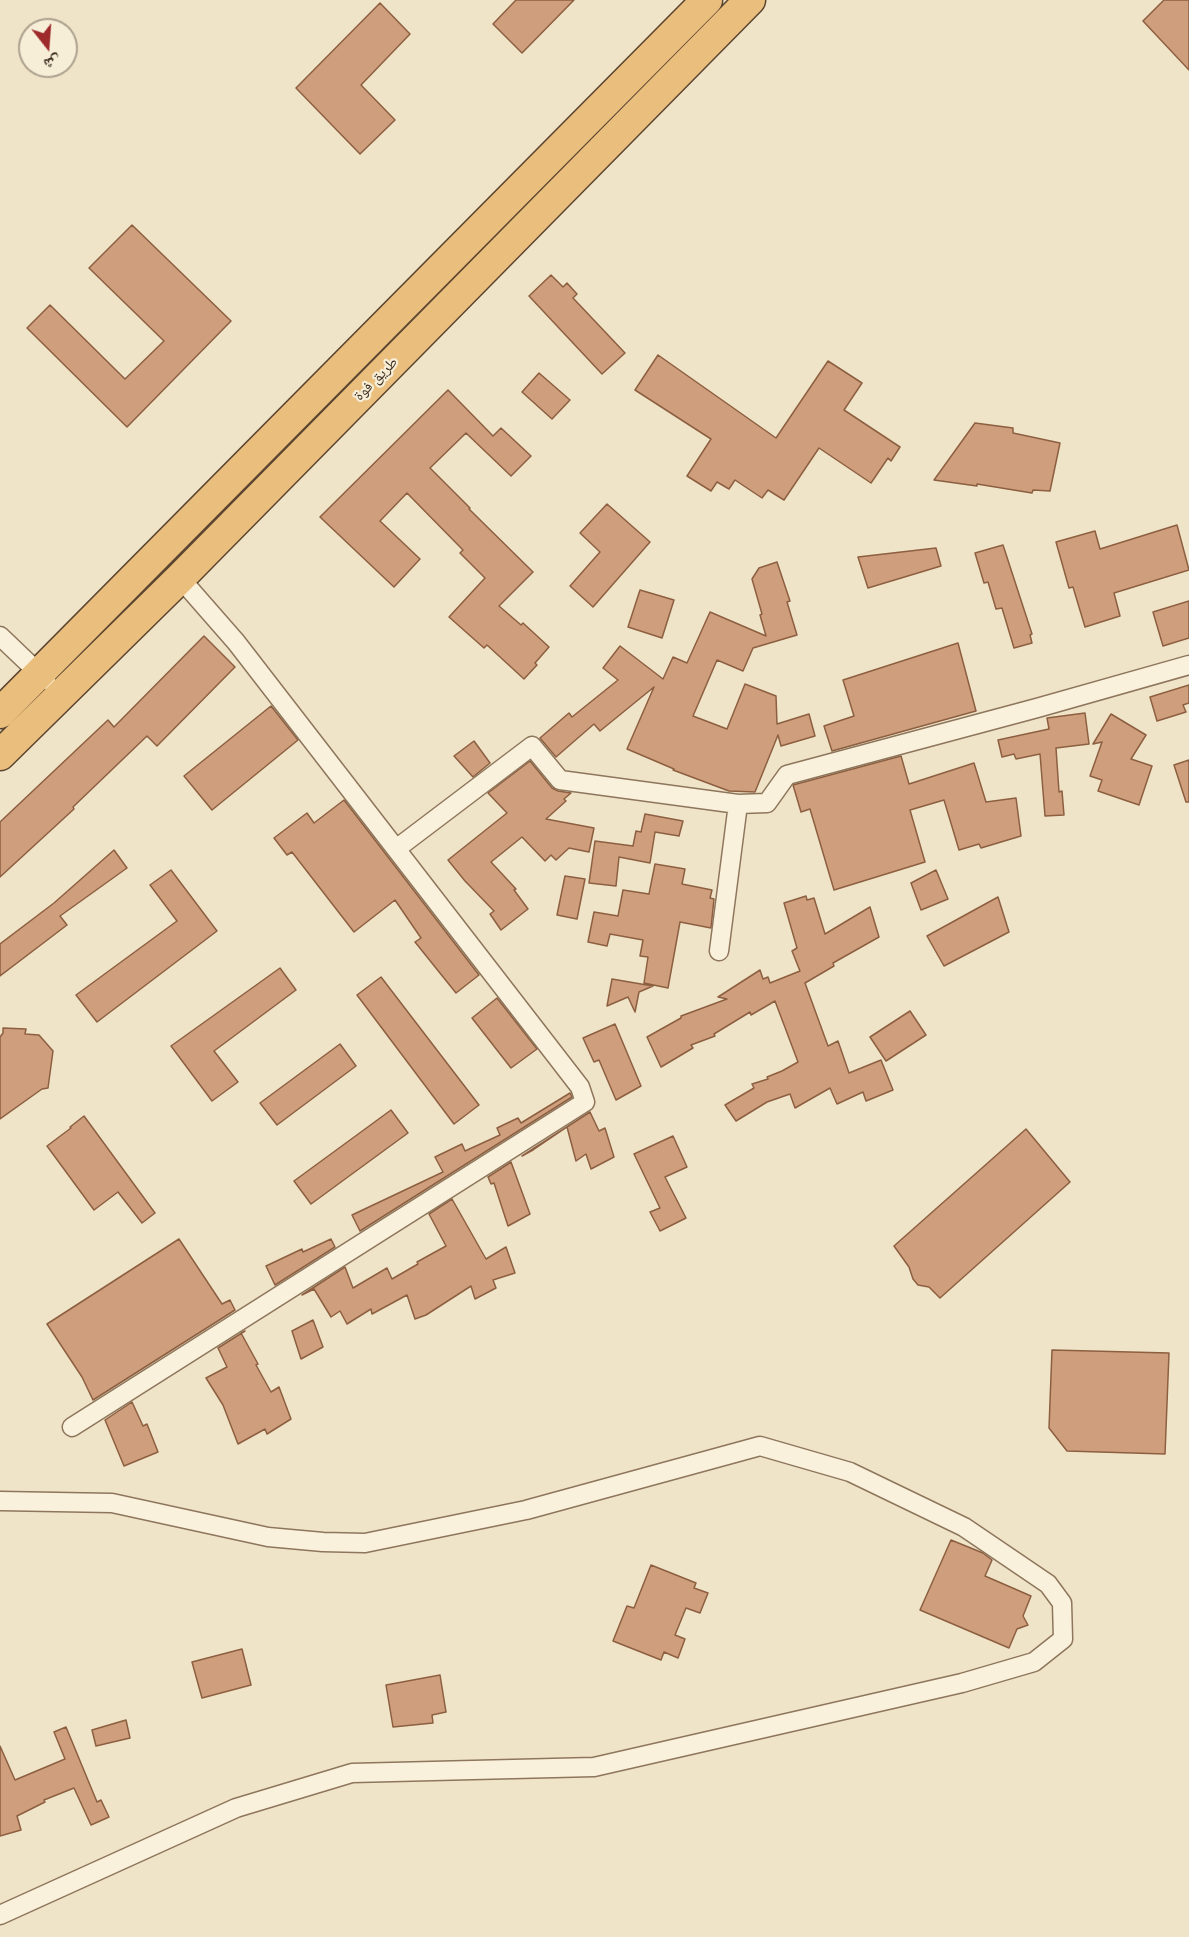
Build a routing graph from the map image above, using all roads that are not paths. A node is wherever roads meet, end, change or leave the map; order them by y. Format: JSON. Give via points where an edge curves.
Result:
{"nodes":[{"id":1,"x":707,"y":0,"type":"edge"},
{"id":2,"x":750,"y":0,"type":"edge"},
{"id":3,"x":180,"y":578,"type":"junction"},
{"id":4,"x":0,"y":636,"type":"edge"},
{"id":5,"x":1189,"y":665,"type":"edge"},
{"id":6,"x":40,"y":674,"type":"junction"},
{"id":7,"x":62,"y":694,"type":"junction"},
{"id":8,"x":0,"y":713,"type":"edge"},
{"id":9,"x":0,"y":755,"type":"edge"},
{"id":10,"x":738,"y":804,"type":"junction"},
{"id":11,"x":396,"y":849,"type":"junction"},
{"id":12,"x":719,"y":951,"type":"dead end"},
{"id":13,"x":72,"y":1427,"type":"dead end"},
{"id":14,"x":0,"y":1501,"type":"edge"},
{"id":15,"x":0,"y":1915,"type":"edge"}],
"edges":[{"from":1,"to":6,"type":"highway","name":"طريق فوة"},
{"from":2,"to":3,"type":"highway","name":"طريق فوة"},
{"from":3,"to":7,"type":"highway","name":"طريق فوة"},
{"from":3,"to":11,"type":"street","via":[[236,642]]},
{"from":4,"to":6,"type":"street"},
{"from":5,"to":10,"type":"street","via":[[787,775],[767,803]]},
{"from":6,"to":7,"type":"street"},
{"from":6,"to":8,"type":"highway","name":"طريق فوة"},
{"from":7,"to":9,"type":"highway","name":"طريق فوة"},
{"from":10,"to":11,"type":"street","via":[[560,780],[532,746]]},
{"from":10,"to":12,"type":"street"},
{"from":11,"to":13,"type":"street","via":[[580,1087],[585,1102]]},
{"from":14,"to":15,"type":"street","via":[[112,1503],[268,1537],[365,1543],[526,1510],[760,1446],[850,1472],[964,1527],[1048,1584],[1062,1604],[1063,1639],[1034,1662],[962,1683],[594,1767],[352,1773],[236,1808]]}]}
